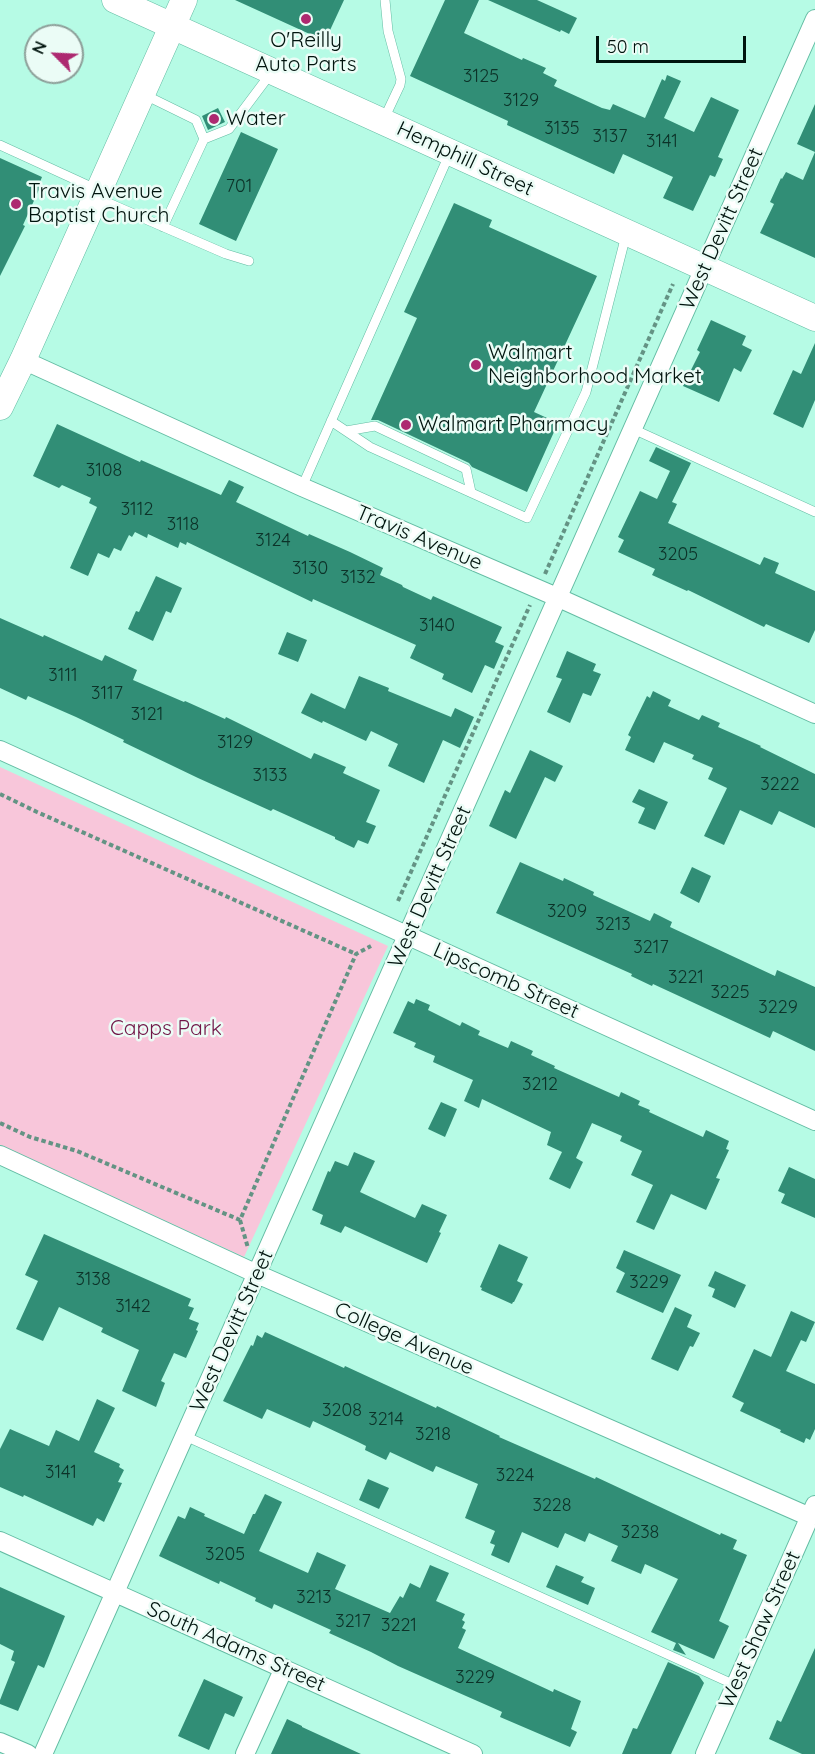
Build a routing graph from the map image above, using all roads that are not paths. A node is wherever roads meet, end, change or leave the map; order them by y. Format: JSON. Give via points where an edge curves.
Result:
{"nodes":[{"id":1,"x":115,"y":0,"type":"edge"},
{"id":2,"x":184,"y":0,"type":"edge"},
{"id":3,"x":385,"y":0,"type":"edge"},
{"id":4,"x":815,"y":20,"type":"edge"},
{"id":5,"x":173,"y":26,"type":"junction"},
{"id":6,"x":273,"y":71,"type":"junction"},
{"id":7,"x":143,"y":94,"type":"junction"},
{"id":8,"x":383,"y":122,"type":"junction"},
{"id":9,"x":204,"y":139,"type":"junction"},
{"id":10,"x":0,"y":145,"type":"edge"},
{"id":11,"x":450,"y":153,"type":"junction"},
{"id":12,"x":99,"y":194,"type":"junction"},
{"id":13,"x":163,"y":227,"type":"junction"},
{"id":14,"x":627,"y":233,"type":"junction"},
{"id":15,"x":249,"y":261,"type":"dead end"},
{"id":16,"x":704,"y":268,"type":"junction"},
{"id":17,"x":815,"y":318,"type":"edge"},
{"id":18,"x":24,"y":360,"type":"junction"},
{"id":19,"x":0,"y":407,"type":"edge"},
{"id":20,"x":331,"y":421,"type":"junction"},
{"id":21,"x":633,"y":429,"type":"junction"},
{"id":22,"x":346,"y":431,"type":"junction"},
{"id":23,"x":302,"y":487,"type":"junction"},
{"id":24,"x":471,"y":492,"type":"junction"},
{"id":25,"x":815,"y":512,"type":"edge"},
{"id":26,"x":559,"y":598,"type":"junction"},
{"id":27,"x":815,"y":714,"type":"edge"},
{"id":28,"x":0,"y":750,"type":"edge"},
{"id":29,"x":408,"y":936,"type":"junction"},
{"id":30,"x":815,"y":1121,"type":"edge"},
{"id":31,"x":0,"y":1155,"type":"edge"},
{"id":32,"x":257,"y":1274,"type":"junction"},
{"id":33,"x":185,"y":1436,"type":"junction"},
{"id":34,"x":812,"y":1511,"type":"edge"},
{"id":35,"x":0,"y":1540,"type":"edge"},
{"id":36,"x":116,"y":1592,"type":"junction"},
{"id":37,"x":284,"y":1668,"type":"junction"},
{"id":38,"x":735,"y":1685,"type":"junction"},
{"id":39,"x":0,"y":1742,"type":"edge"},
{"id":40,"x":28,"y":1754,"type":"edge"},
{"id":41,"x":43,"y":1754,"type":"edge"},
{"id":42,"x":245,"y":1754,"type":"edge"},
{"id":43,"x":472,"y":1754,"type":"edge"},
{"id":44,"x":705,"y":1754,"type":"edge"}],
"edges":[{"from":1,"to":5,"type":"main road","name":"Hemphill Street"},
{"from":2,"to":5,"type":"main road"},
{"from":3,"to":8,"type":"lane","via":[[388,31],[401,79]]},
{"from":4,"to":16,"type":"street","name":"West Devitt Street"},
{"from":5,"to":6,"type":"main road","name":"Hemphill Street"},
{"from":5,"to":7,"type":"main road"},
{"from":6,"to":8,"type":"main road","name":"Hemphill Street"},
{"from":6,"to":9,"type":"lane","via":[[229,129]]},
{"from":7,"to":9,"type":"lane","via":[[196,120]]},
{"from":7,"to":12,"type":"main road"},
{"from":8,"to":11,"type":"main road","name":"Hemphill Street"},
{"from":9,"to":13,"type":"lane"},
{"from":10,"to":12,"type":"lane"},
{"from":11,"to":14,"type":"main road","name":"Hemphill Street"},
{"from":11,"to":20,"type":"lane"},
{"from":12,"to":13,"type":"lane"},
{"from":12,"to":18,"type":"main road"},
{"from":13,"to":15,"type":"lane"},
{"from":14,"to":16,"type":"main road","name":"Hemphill Street"},
{"from":14,"to":24,"type":"lane","via":[[586,392],[527,518]]},
{"from":16,"to":17,"type":"main road","name":"Hemphill Street"},
{"from":16,"to":21,"type":"street","name":"West Devitt Street"},
{"from":18,"to":19,"type":"main road"},
{"from":18,"to":23,"type":"street","name":"Travis Avenue"},
{"from":20,"to":22,"type":"lane"},
{"from":20,"to":23,"type":"lane"},
{"from":21,"to":25,"type":"lane"},
{"from":21,"to":26,"type":"street","name":"West Devitt Street"},
{"from":22,"to":24,"type":"lane","via":[[370,447]]},
{"from":22,"to":24,"type":"lane","via":[[375,426],[466,469]]},
{"from":23,"to":26,"type":"street","name":"Travis Avenue"},
{"from":26,"to":27,"type":"street","name":"Travis Avenue"},
{"from":26,"to":29,"type":"street","name":"West Devitt Street"},
{"from":28,"to":29,"type":"street","name":"Lipscomb Street"},
{"from":29,"to":30,"type":"street","name":"Lipscomb Street"},
{"from":29,"to":32,"type":"street","name":"West Devitt Street"},
{"from":31,"to":32,"type":"street","name":"College Avenue"},
{"from":32,"to":33,"type":"street","name":"West Devitt Street"},
{"from":32,"to":34,"type":"street","name":"College Avenue"},
{"from":33,"to":36,"type":"street","name":"West Devitt Street"},
{"from":33,"to":38,"type":"lane"},
{"from":34,"to":38,"type":"street","name":"West Shaw Street"},
{"from":35,"to":36,"type":"street","name":"South Adams Street"},
{"from":36,"to":37,"type":"street","name":"South Adams Street"},
{"from":36,"to":41,"type":"street","name":"West Devitt Street"},
{"from":37,"to":42,"type":"street"},
{"from":37,"to":43,"type":"street","name":"South Adams Street"},
{"from":38,"to":44,"type":"street","name":"West Shaw Street"},
{"from":39,"to":40,"type":"street"}]}
